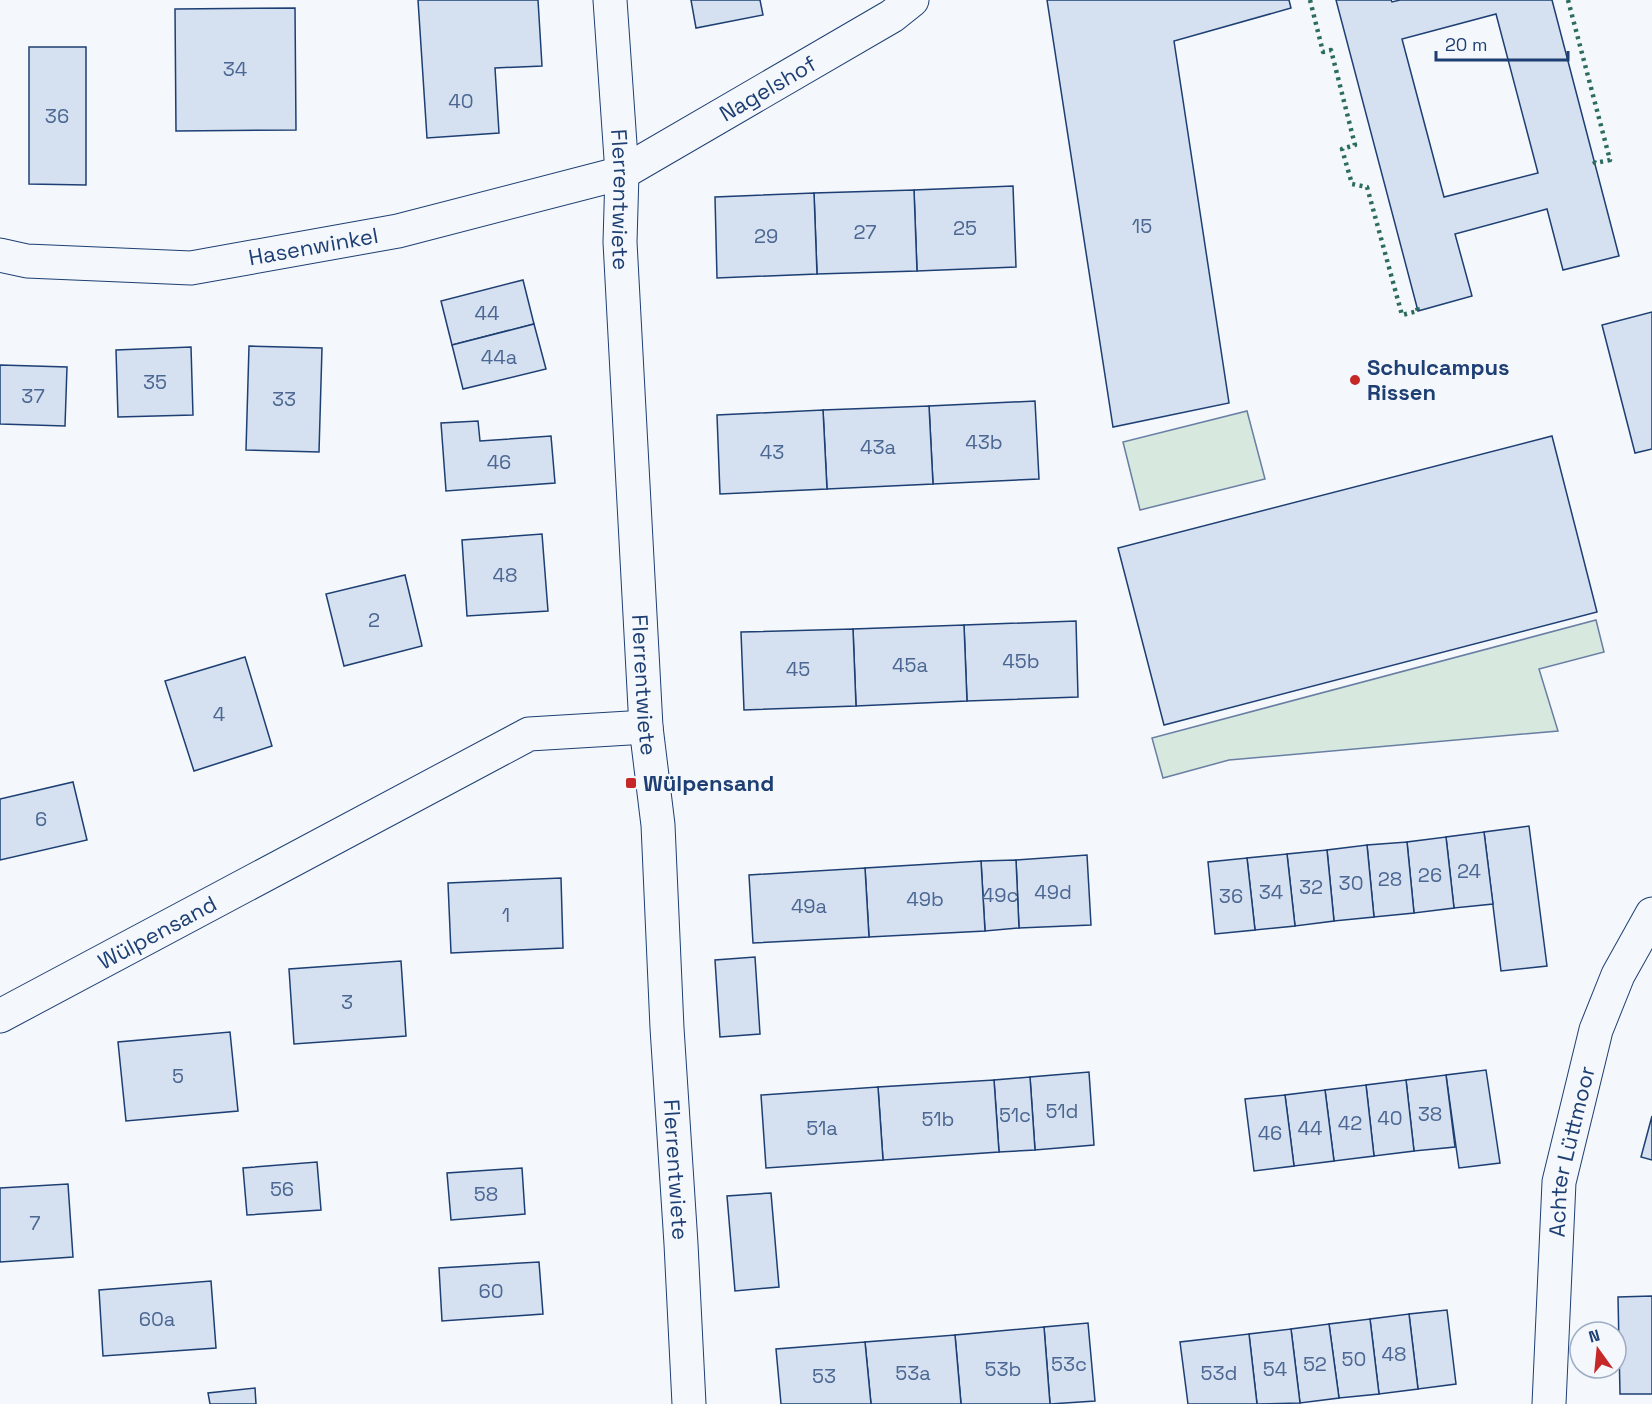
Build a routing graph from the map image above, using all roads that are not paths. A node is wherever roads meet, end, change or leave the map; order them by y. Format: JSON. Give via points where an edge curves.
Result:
{"nodes":[{"id":1,"x":610,"y":0,"type":"edge"},
{"id":2,"x":912,"y":0,"type":"edge"},
{"id":3,"x":622,"y":173,"type":"junction"},
{"id":4,"x":0,"y":255,"type":"edge"},
{"id":5,"x":646,"y":727,"type":"junction"},
{"id":6,"x":1652,"y":914,"type":"edge"},
{"id":7,"x":0,"y":1016,"type":"edge"},
{"id":8,"x":689,"y":1404,"type":"edge"},
{"id":9,"x":1549,"y":1404,"type":"edge"}],
"edges":[{"from":1,"to":3,"type":"street","name":"Flerrentwiete"},
{"from":2,"to":3,"type":"street","name":"Nagelshof","via":[[892,16]]},
{"from":3,"to":4,"type":"street","name":"Hasenwinkel","via":[[398,231],[191,268],[27,261]]},
{"from":3,"to":5,"type":"street","name":"Flerrentwiete","via":[[620,242]]},
{"from":5,"to":7,"type":"street","name":"Wülpensand","via":[[529,735]]},
{"from":5,"to":8,"type":"street","name":"Flerrentwiete","via":[[658,825]]},
{"from":6,"to":9,"type":"street","name":"Achter Lüttmoor","via":[[1618,975],[1596,1030],[1559,1182]]}]}
